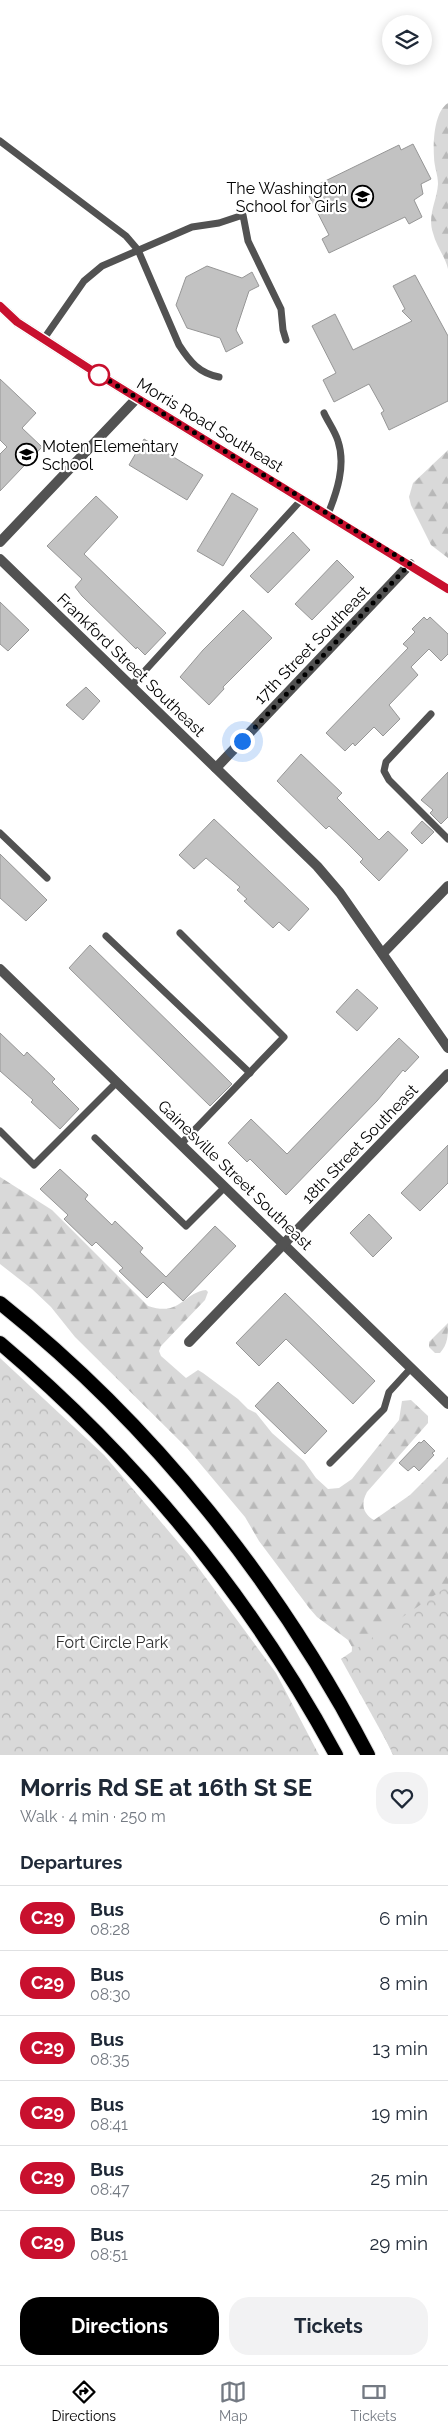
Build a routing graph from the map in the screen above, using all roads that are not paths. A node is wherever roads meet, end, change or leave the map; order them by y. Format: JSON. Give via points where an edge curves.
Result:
{"nodes":[{"id":1,"x":0,"y":141,"type":"edge"},
{"id":2,"x":138,"y":250,"type":"junction"},
{"id":3,"x":0,"y":306,"type":"edge"},
{"id":4,"x":43,"y":340,"type":"junction"},
{"id":5,"x":286,"y":340,"type":"dead end"},
{"id":6,"x":219,"y":377,"type":"dead end"},
{"id":7,"x":137,"y":398,"type":"junction"},
{"id":8,"x":324,"y":413,"type":"dead end"},
{"id":9,"x":302,"y":499,"type":"junction"},
{"id":10,"x":328,"y":514,"type":"junction"},
{"id":11,"x":0,"y":542,"type":"edge"},
{"id":12,"x":0,"y":559,"type":"edge"},
{"id":13,"x":410,"y":564,"type":"junction"},
{"id":14,"x":448,"y":589,"type":"edge"},
{"id":15,"x":131,"y":686,"type":"junction"},
{"id":16,"x":431,"y":714,"type":"dead end"},
{"id":17,"x":216,"y":768,"type":"junction"},
{"id":18,"x":0,"y":833,"type":"edge"},
{"id":19,"x":448,"y":839,"type":"edge"},
{"id":20,"x":47,"y":878,"type":"dead end"},
{"id":21,"x":448,"y":886,"type":"edge"},
{"id":22,"x":180,"y":933,"type":"dead end"},
{"id":23,"x":106,"y":936,"type":"dead end"},
{"id":24,"x":383,"y":953,"type":"junction"},
{"id":25,"x":0,"y":969,"type":"edge"},
{"id":26,"x":448,"y":1048,"type":"edge"},
{"id":27,"x":250,"y":1073,"type":"junction"},
{"id":28,"x":448,"y":1074,"type":"edge"},
{"id":29,"x":117,"y":1082,"type":"junction"},
{"id":30,"x":0,"y":1131,"type":"edge"},
{"id":31,"x":95,"y":1138,"type":"dead end"},
{"id":32,"x":181,"y":1144,"type":"junction"},
{"id":33,"x":225,"y":1187,"type":"junction"},
{"id":34,"x":284,"y":1244,"type":"junction"},
{"id":35,"x":0,"y":1303,"type":"edge"},
{"id":36,"x":189,"y":1342,"type":"dead end"},
{"id":37,"x":0,"y":1343,"type":"edge"},
{"id":38,"x":412,"y":1368,"type":"junction"},
{"id":39,"x":448,"y":1404,"type":"edge"},
{"id":40,"x":330,"y":1463,"type":"dead end"},
{"id":41,"x":336,"y":1755,"type":"edge"},
{"id":42,"x":368,"y":1755,"type":"edge"}],
"edges":[{"from":1,"to":2,"type":"lane","via":[[126,236]]},
{"from":2,"to":4,"type":"lane","via":[[88,276]]},
{"from":2,"to":5,"type":"lane","via":[[192,227],[243,215],[248,241],[281,309]]},
{"from":2,"to":6,"type":"lane","via":[[179,345],[199,370]]},
{"from":3,"to":4,"type":"street","name":"Morris Road Southeast"},
{"from":4,"to":7,"type":"street","name":"Morris Road Southeast"},
{"from":7,"to":9,"type":"street","name":"Morris Road Southeast"},
{"from":7,"to":11,"type":"street"},
{"from":8,"to":10,"type":"lane","via":[[340,454],[337,492]]},
{"from":9,"to":10,"type":"street","name":"Morris Road Southeast"},
{"from":9,"to":15,"type":"lane"},
{"from":10,"to":13,"type":"street","name":"Morris Road Southeast"},
{"from":12,"to":15,"type":"street","name":"Frankford Street Southeast"},
{"from":13,"to":14,"type":"street","name":"Morris Road Southeast"},
{"from":13,"to":17,"type":"street","name":"17th Street Southeast"},
{"from":15,"to":17,"type":"street","name":"Frankford Street Southeast"},
{"from":16,"to":19,"type":"lane","via":[[386,762],[384,771]]},
{"from":17,"to":24,"type":"street","name":"Frankford Street Southeast","via":[[317,866]]},
{"from":18,"to":20,"type":"lane"},
{"from":21,"to":24,"type":"street"},
{"from":22,"to":27,"type":"lane","via":[[284,1037]]},
{"from":23,"to":27,"type":"lane"},
{"from":24,"to":26,"type":"street","name":"Frankford Street Southeast"},
{"from":25,"to":29,"type":"street","name":"Gainesville Street Southeast"},
{"from":27,"to":32,"type":"lane"},
{"from":28,"to":34,"type":"street","name":"18th Street Southeast"},
{"from":29,"to":30,"type":"lane","via":[[34,1165]]},
{"from":29,"to":32,"type":"street","name":"Gainesville Street Southeast"},
{"from":31,"to":33,"type":"lane","via":[[186,1226]]},
{"from":32,"to":33,"type":"street","name":"Gainesville Street Southeast"},
{"from":33,"to":34,"type":"street","name":"Gainesville Street Southeast"},
{"from":34,"to":36,"type":"street","name":"18th Street Southeast"},
{"from":34,"to":38,"type":"street","name":"Gainesville Street Southeast"},
{"from":35,"to":42,"type":"highway","via":[[96,1389],[165,1460],[216,1520],[303,1644]]},
{"from":37,"to":41,"type":"highway","via":[[76,1410],[176,1518],[248,1611]]},
{"from":38,"to":39,"type":"street","name":"Gainesville Street Southeast"},
{"from":38,"to":40,"type":"lane","via":[[389,1392],[384,1409]]}]}
